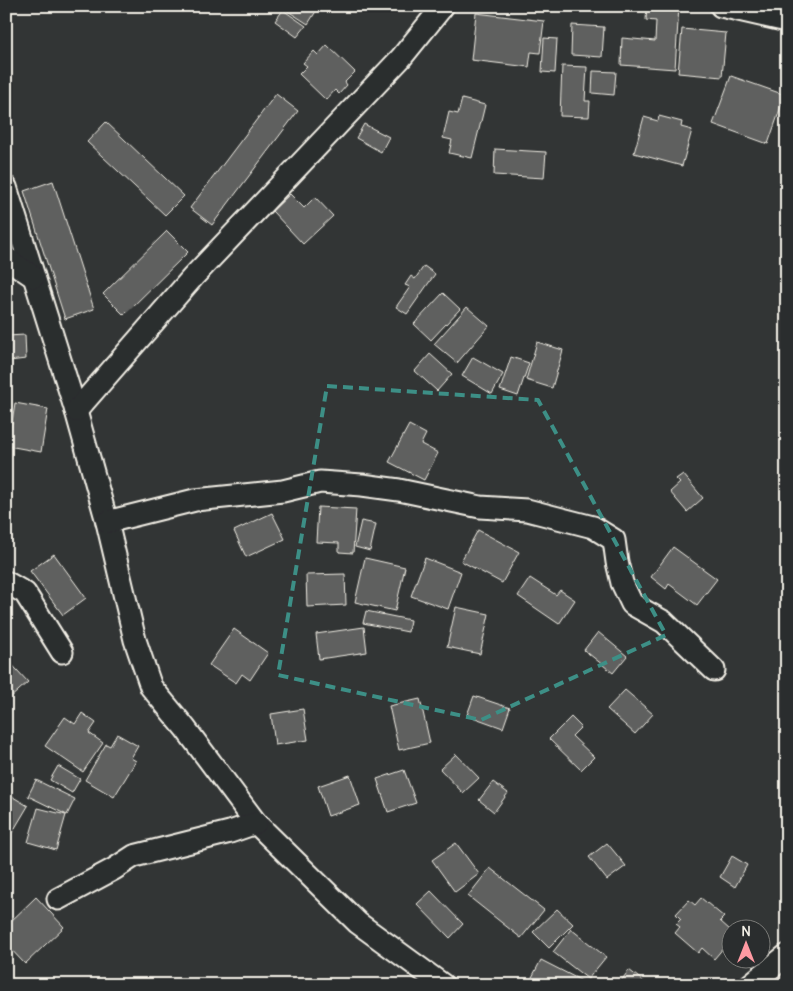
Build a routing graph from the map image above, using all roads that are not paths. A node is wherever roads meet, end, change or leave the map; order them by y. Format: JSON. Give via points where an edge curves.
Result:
{"nodes":[{"id":1,"x":443,"y":6,"type":"edge"},
{"id":2,"x":721,"y":6,"type":"edge"},
{"id":3,"x":787,"y":21,"type":"edge"},
{"id":4,"x":6,"y":187,"type":"edge"},
{"id":5,"x":6,"y":258,"type":"edge"},
{"id":6,"x":34,"y":277,"type":"junction"},
{"id":7,"x":76,"y":411,"type":"junction"},
{"id":8,"x":107,"y":522,"type":"junction"},
{"id":9,"x":6,"y":582,"type":"edge"},
{"id":10,"x":62,"y":652,"type":"dead end"},
{"id":11,"x":714,"y":670,"type":"dead end"},
{"id":12,"x":256,"y":823,"type":"junction"},
{"id":13,"x":58,"y":899,"type":"dead end"},
{"id":14,"x":787,"y":955,"type":"edge"},
{"id":15,"x":443,"y":985,"type":"edge"},
{"id":16,"x":750,"y":985,"type":"edge"}],
"edges":[{"from":1,"to":7,"type":"street","via":[[401,58],[193,277]]},
{"from":2,"to":3,"type":"street"},
{"from":4,"to":6,"type":"street"},
{"from":5,"to":6,"type":"street"},
{"from":6,"to":7,"type":"street"},
{"from":7,"to":8,"type":"street"},
{"from":8,"to":11,"type":"street","via":[[195,500],[283,491],[320,482],[398,490],[480,507],[526,510],[593,527],[614,540],[622,583],[632,604],[664,622]]},
{"from":8,"to":12,"type":"street","via":[[135,640],[151,687]]},
{"from":9,"to":10,"type":"street","via":[[25,593]]},
{"from":12,"to":13,"type":"street","via":[[134,856]]},
{"from":12,"to":15,"type":"street","via":[[358,923]]},
{"from":14,"to":16,"type":"street"}]}
